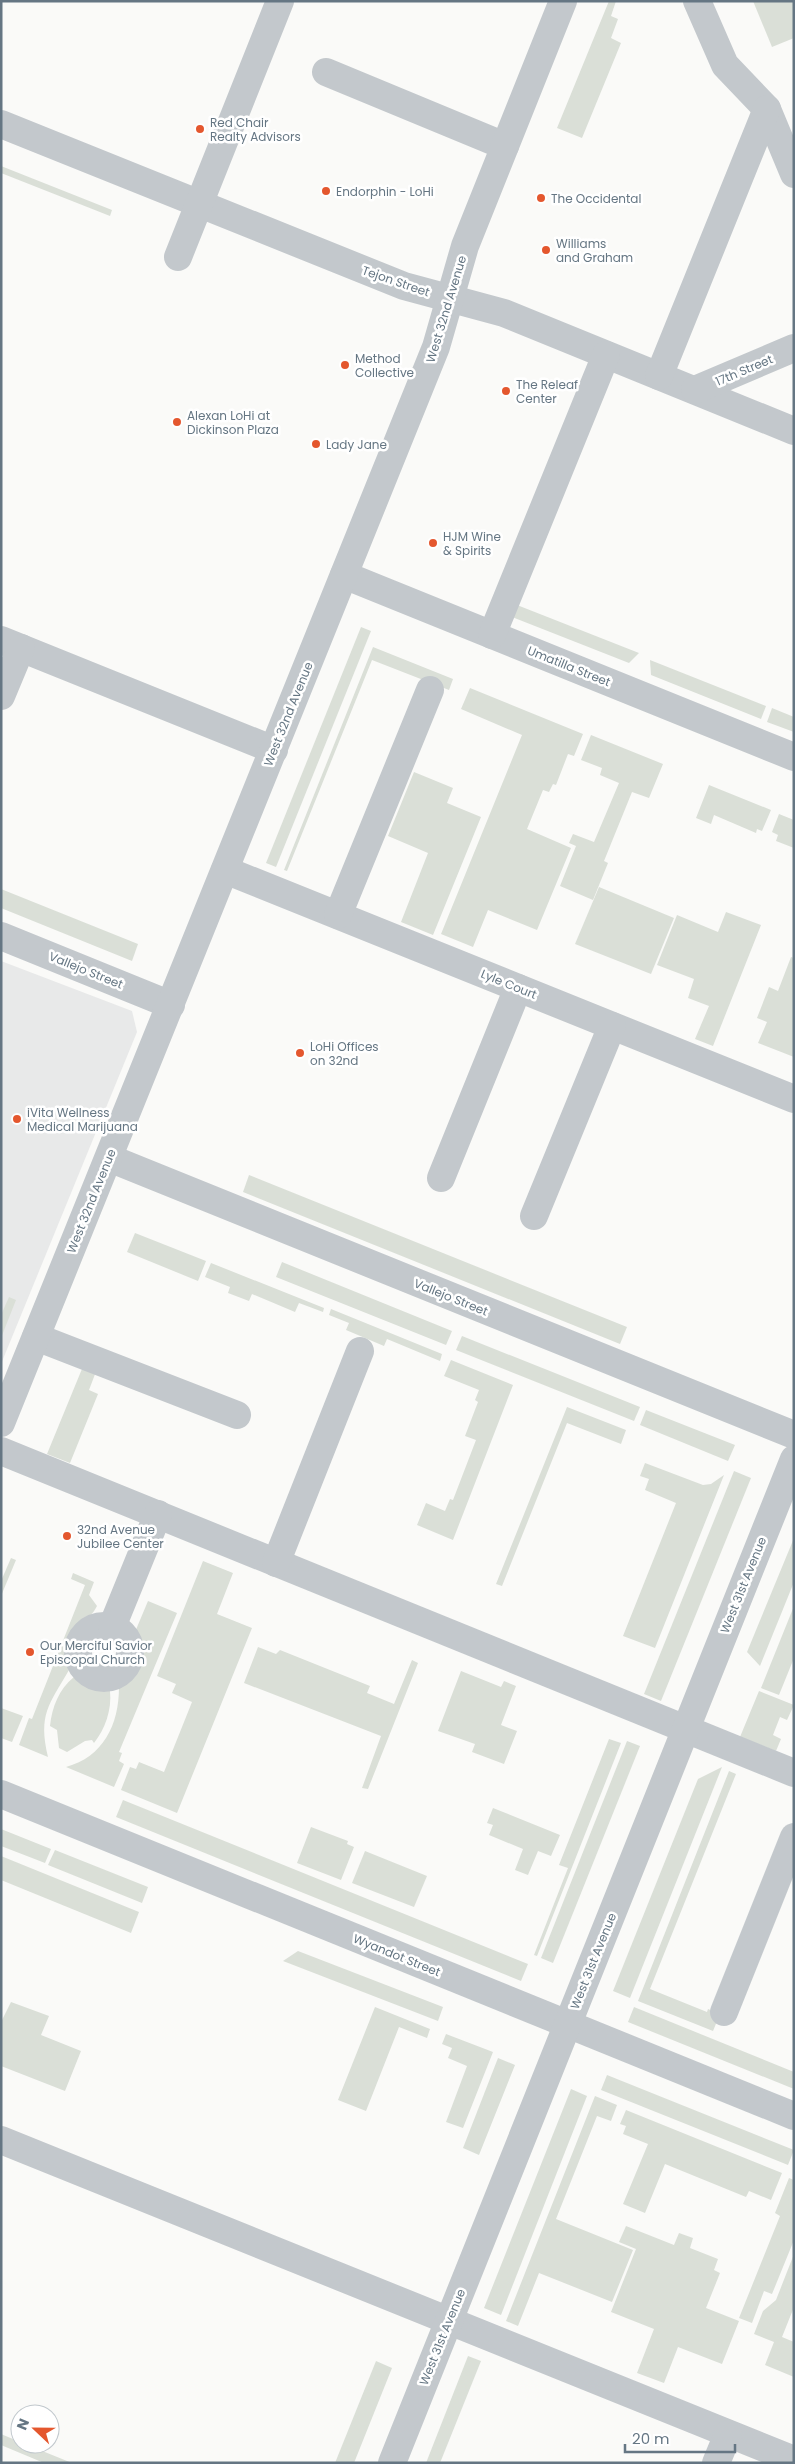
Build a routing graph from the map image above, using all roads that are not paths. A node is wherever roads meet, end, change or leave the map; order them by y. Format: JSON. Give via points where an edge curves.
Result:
{"nodes":[{"id":1,"x":280,"y":1,"type":"edge"},
{"id":2,"x":563,"y":1,"type":"edge"},
{"id":3,"x":697,"y":1,"type":"edge"},
{"id":4,"x":326,"y":72,"type":"dead end"},
{"id":5,"x":766,"y":109,"type":"junction"},
{"id":6,"x":1,"y":124,"type":"edge"},
{"id":7,"x":505,"y":146,"type":"junction"},
{"id":8,"x":794,"y":174,"type":"edge"},
{"id":9,"x":200,"y":204,"type":"junction"},
{"id":10,"x":178,"y":257,"type":"dead end"},
{"id":11,"x":450,"y":298,"type":"junction"},
{"id":12,"x":794,"y":348,"type":"edge"},
{"id":13,"x":606,"y":354,"type":"junction"},
{"id":14,"x":659,"y":376,"type":"junction"},
{"id":15,"x":695,"y":390,"type":"junction"},
{"id":16,"x":794,"y":431,"type":"edge"},
{"id":17,"x":344,"y":575,"type":"junction"},
{"id":18,"x":492,"y":635,"type":"junction"},
{"id":19,"x":11,"y":644,"type":"edge"},
{"id":20,"x":430,"y":690,"type":"dead end"},
{"id":21,"x":1,"y":696,"type":"edge"},
{"id":22,"x":274,"y":750,"type":"junction"},
{"id":23,"x":794,"y":757,"type":"edge"},
{"id":24,"x":225,"y":870,"type":"junction"},
{"id":25,"x":338,"y":915,"type":"junction"},
{"id":26,"x":1,"y":936,"type":"edge"},
{"id":27,"x":518,"y":988,"type":"junction"},
{"id":28,"x":171,"y":1005,"type":"junction"},
{"id":29,"x":612,"y":1026,"type":"junction"},
{"id":30,"x":794,"y":1099,"type":"edge"},
{"id":31,"x":109,"y":1158,"type":"junction"},
{"id":32,"x":441,"y":1178,"type":"dead end"},
{"id":33,"x":534,"y":1216,"type":"dead end"},
{"id":34,"x":36,"y":1337,"type":"junction"},
{"id":35,"x":360,"y":1351,"type":"dead end"},
{"id":36,"x":237,"y":1415,"type":"dead end"},
{"id":37,"x":1,"y":1422,"type":"edge"},
{"id":38,"x":794,"y":1436,"type":"edge"},
{"id":39,"x":1,"y":1451,"type":"edge"},
{"id":40,"x":794,"y":1459,"type":"edge"},
{"id":41,"x":158,"y":1514,"type":"junction"},
{"id":42,"x":276,"y":1563,"type":"junction"},
{"id":43,"x":112,"y":1627,"type":"dead end"},
{"id":44,"x":686,"y":1729,"type":"junction"},
{"id":45,"x":794,"y":1773,"type":"edge"},
{"id":46,"x":1,"y":1794,"type":"edge"},
{"id":47,"x":794,"y":1837,"type":"edge"},
{"id":48,"x":724,"y":2012,"type":"dead end"},
{"id":49,"x":568,"y":2024,"type":"junction"},
{"id":50,"x":794,"y":2116,"type":"edge"},
{"id":51,"x":1,"y":2140,"type":"edge"},
{"id":52,"x":449,"y":2321,"type":"junction"},
{"id":53,"x":728,"y":2434,"type":"junction"},
{"id":54,"x":794,"y":2460,"type":"edge"},
{"id":55,"x":392,"y":2463,"type":"edge"},
{"id":56,"x":716,"y":2463,"type":"edge"}],
"edges":[{"from":1,"to":9,"type":"street"},
{"from":2,"to":7,"type":"street","name":"West 32nd Avenue"},
{"from":3,"to":5,"type":"street","via":[[725,65]]},
{"from":4,"to":7,"type":"street"},
{"from":5,"to":8,"type":"street"},
{"from":5,"to":14,"type":"street"},
{"from":6,"to":9,"type":"street","name":"Tejon Street"},
{"from":7,"to":11,"type":"street","name":"West 32nd Avenue","via":[[465,246]]},
{"from":9,"to":10,"type":"street"},
{"from":9,"to":11,"type":"street","name":"Tejon Street","via":[[404,286]]},
{"from":11,"to":13,"type":"street","name":"Tejon Street","via":[[504,313]]},
{"from":11,"to":17,"type":"street","name":"West 32nd Avenue","via":[[436,348]]},
{"from":12,"to":15,"type":"street","name":"17th Street"},
{"from":13,"to":14,"type":"street","name":"Tejon Street"},
{"from":13,"to":18,"type":"street"},
{"from":14,"to":15,"type":"street","name":"Tejon Street"},
{"from":15,"to":16,"type":"street","name":"Tejon Street"},
{"from":17,"to":18,"type":"street","name":"Umatilla Street"},
{"from":17,"to":22,"type":"street","name":"West 32nd Avenue"},
{"from":18,"to":23,"type":"street","name":"Umatilla Street"},
{"from":19,"to":21,"type":"street"},
{"from":19,"to":22,"type":"street"},
{"from":20,"to":25,"type":"street"},
{"from":22,"to":24,"type":"street","name":"West 32nd Avenue"},
{"from":24,"to":25,"type":"street","name":"Lyle Court"},
{"from":24,"to":28,"type":"street","name":"West 32nd Avenue"},
{"from":25,"to":27,"type":"street","name":"Lyle Court"},
{"from":26,"to":28,"type":"street","name":"Vallejo Street"},
{"from":27,"to":29,"type":"street","name":"Lyle Court"},
{"from":27,"to":32,"type":"street"},
{"from":28,"to":31,"type":"street","name":"West 32nd Avenue"},
{"from":29,"to":30,"type":"street","name":"Lyle Court"},
{"from":29,"to":33,"type":"street"},
{"from":31,"to":34,"type":"street","name":"West 32nd Avenue"},
{"from":31,"to":38,"type":"street","name":"Vallejo Street"},
{"from":34,"to":36,"type":"street"},
{"from":34,"to":37,"type":"street","name":"West 32nd Avenue"},
{"from":35,"to":42,"type":"street"},
{"from":39,"to":41,"type":"street"},
{"from":40,"to":44,"type":"street","name":"West 31st Avenue"},
{"from":41,"to":42,"type":"street"},
{"from":41,"to":43,"type":"street"},
{"from":42,"to":44,"type":"street"},
{"from":44,"to":45,"type":"street"},
{"from":44,"to":49,"type":"street","name":"West 31st Avenue"},
{"from":46,"to":49,"type":"street","name":"Wyandot Street"},
{"from":47,"to":48,"type":"street"},
{"from":49,"to":50,"type":"street","name":"Wyandot Street"},
{"from":49,"to":52,"type":"street","name":"West 31st Avenue"},
{"from":51,"to":52,"type":"street"},
{"from":52,"to":53,"type":"street"},
{"from":52,"to":55,"type":"street","name":"West 31st Avenue"},
{"from":53,"to":54,"type":"street"},
{"from":53,"to":56,"type":"street"}]}
